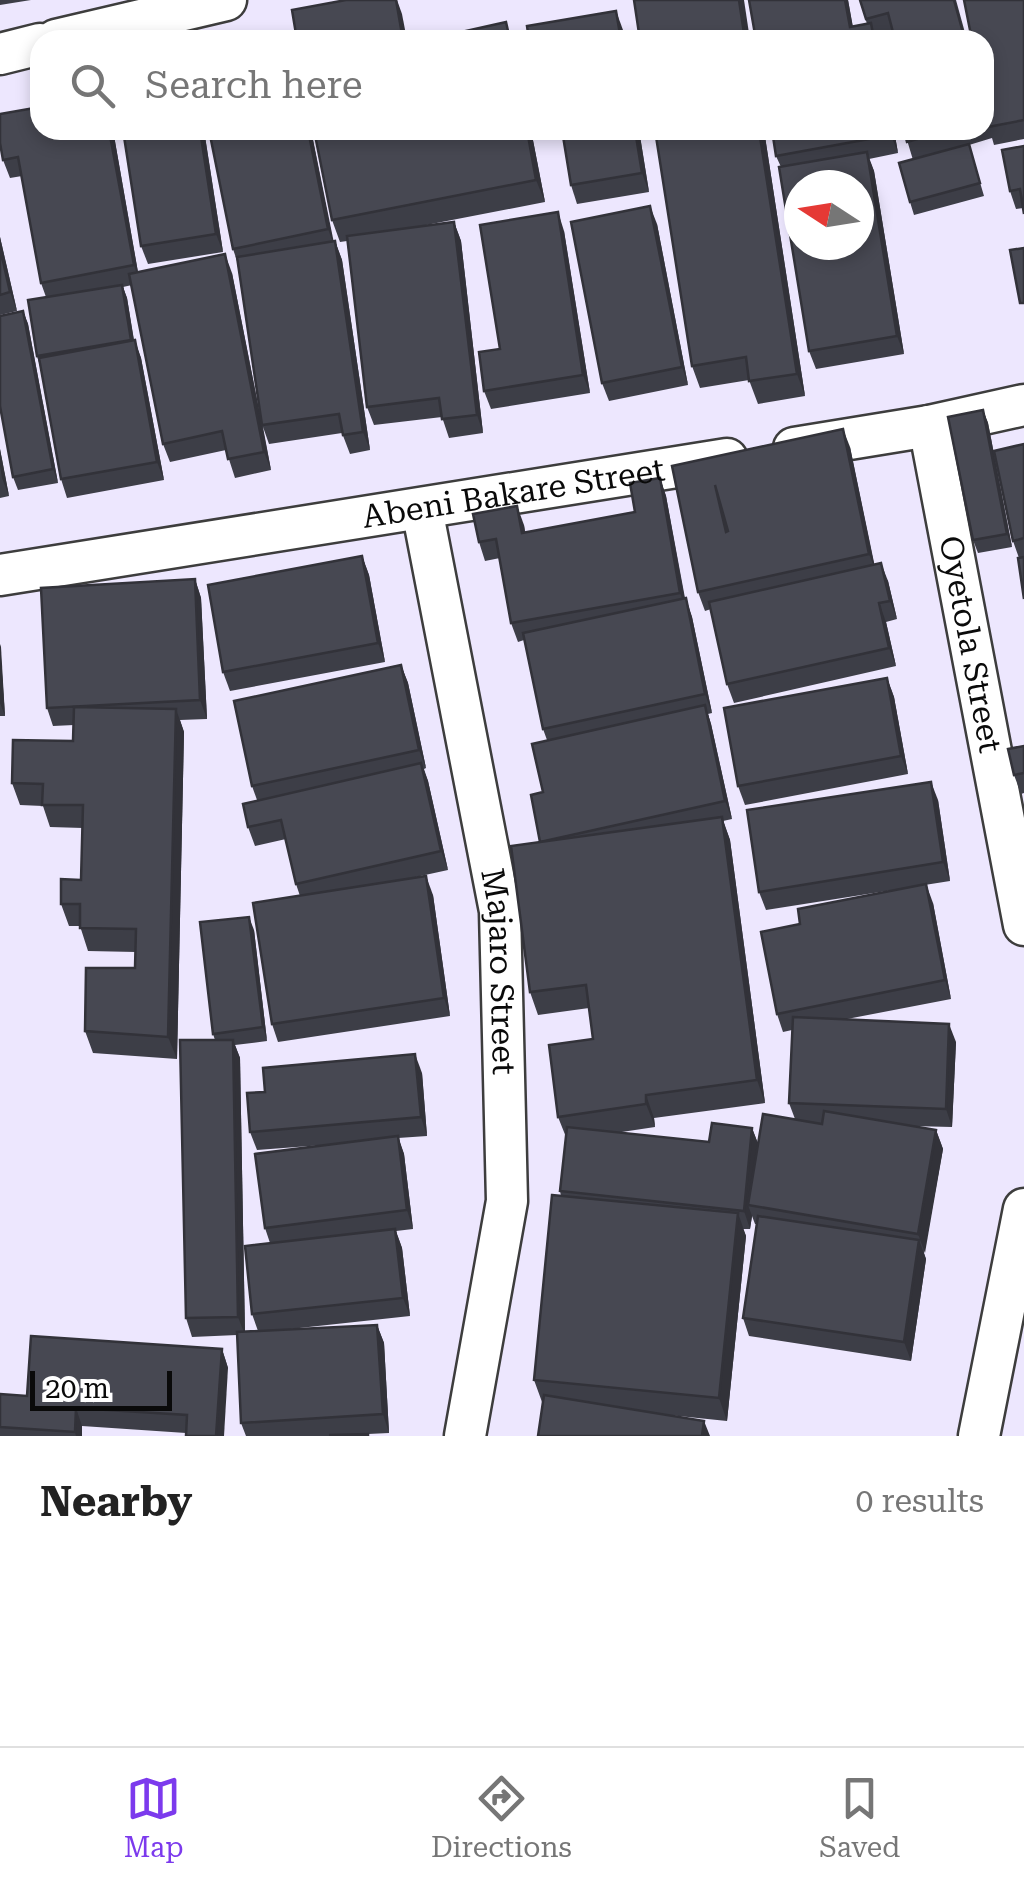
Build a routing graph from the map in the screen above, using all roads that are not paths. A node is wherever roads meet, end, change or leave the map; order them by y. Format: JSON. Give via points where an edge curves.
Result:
{"nodes":[{"id":1,"x":210,"y":1,"type":"edge"},
{"id":2,"x":95,"y":30,"type":"edge"},
{"id":3,"x":30,"y":46,"type":"edge"},
{"id":4,"x":0,"y":54,"type":"edge"},
{"id":5,"x":1024,"y":405,"type":"edge"},
{"id":6,"x":929,"y":426,"type":"junction"},
{"id":7,"x":422,"y":510,"type":"junction"},
{"id":8,"x":0,"y":575,"type":"edge"},
{"id":9,"x":1024,"y":925,"type":"edge"},
{"id":10,"x":1024,"y":1209,"type":"edge"},
{"id":11,"x":464,"y":1436,"type":"edge"},
{"id":12,"x":979,"y":1436,"type":"edge"}],
"edges":[{"from":1,"to":2,"type":"street"},
{"from":3,"to":4,"type":"street"},
{"from":5,"to":6,"type":"street","name":"Abeni Bakare Street"},
{"from":6,"to":7,"type":"street","name":"Abeni Bakare Street"},
{"from":6,"to":9,"type":"street","name":"Oyetola Street"},
{"from":7,"to":8,"type":"street","name":"Abeni Bakare Street"},
{"from":7,"to":11,"type":"street","name":"Majaro Street","via":[[500,912],[507,1201]]},
{"from":10,"to":12,"type":"street"}]}
